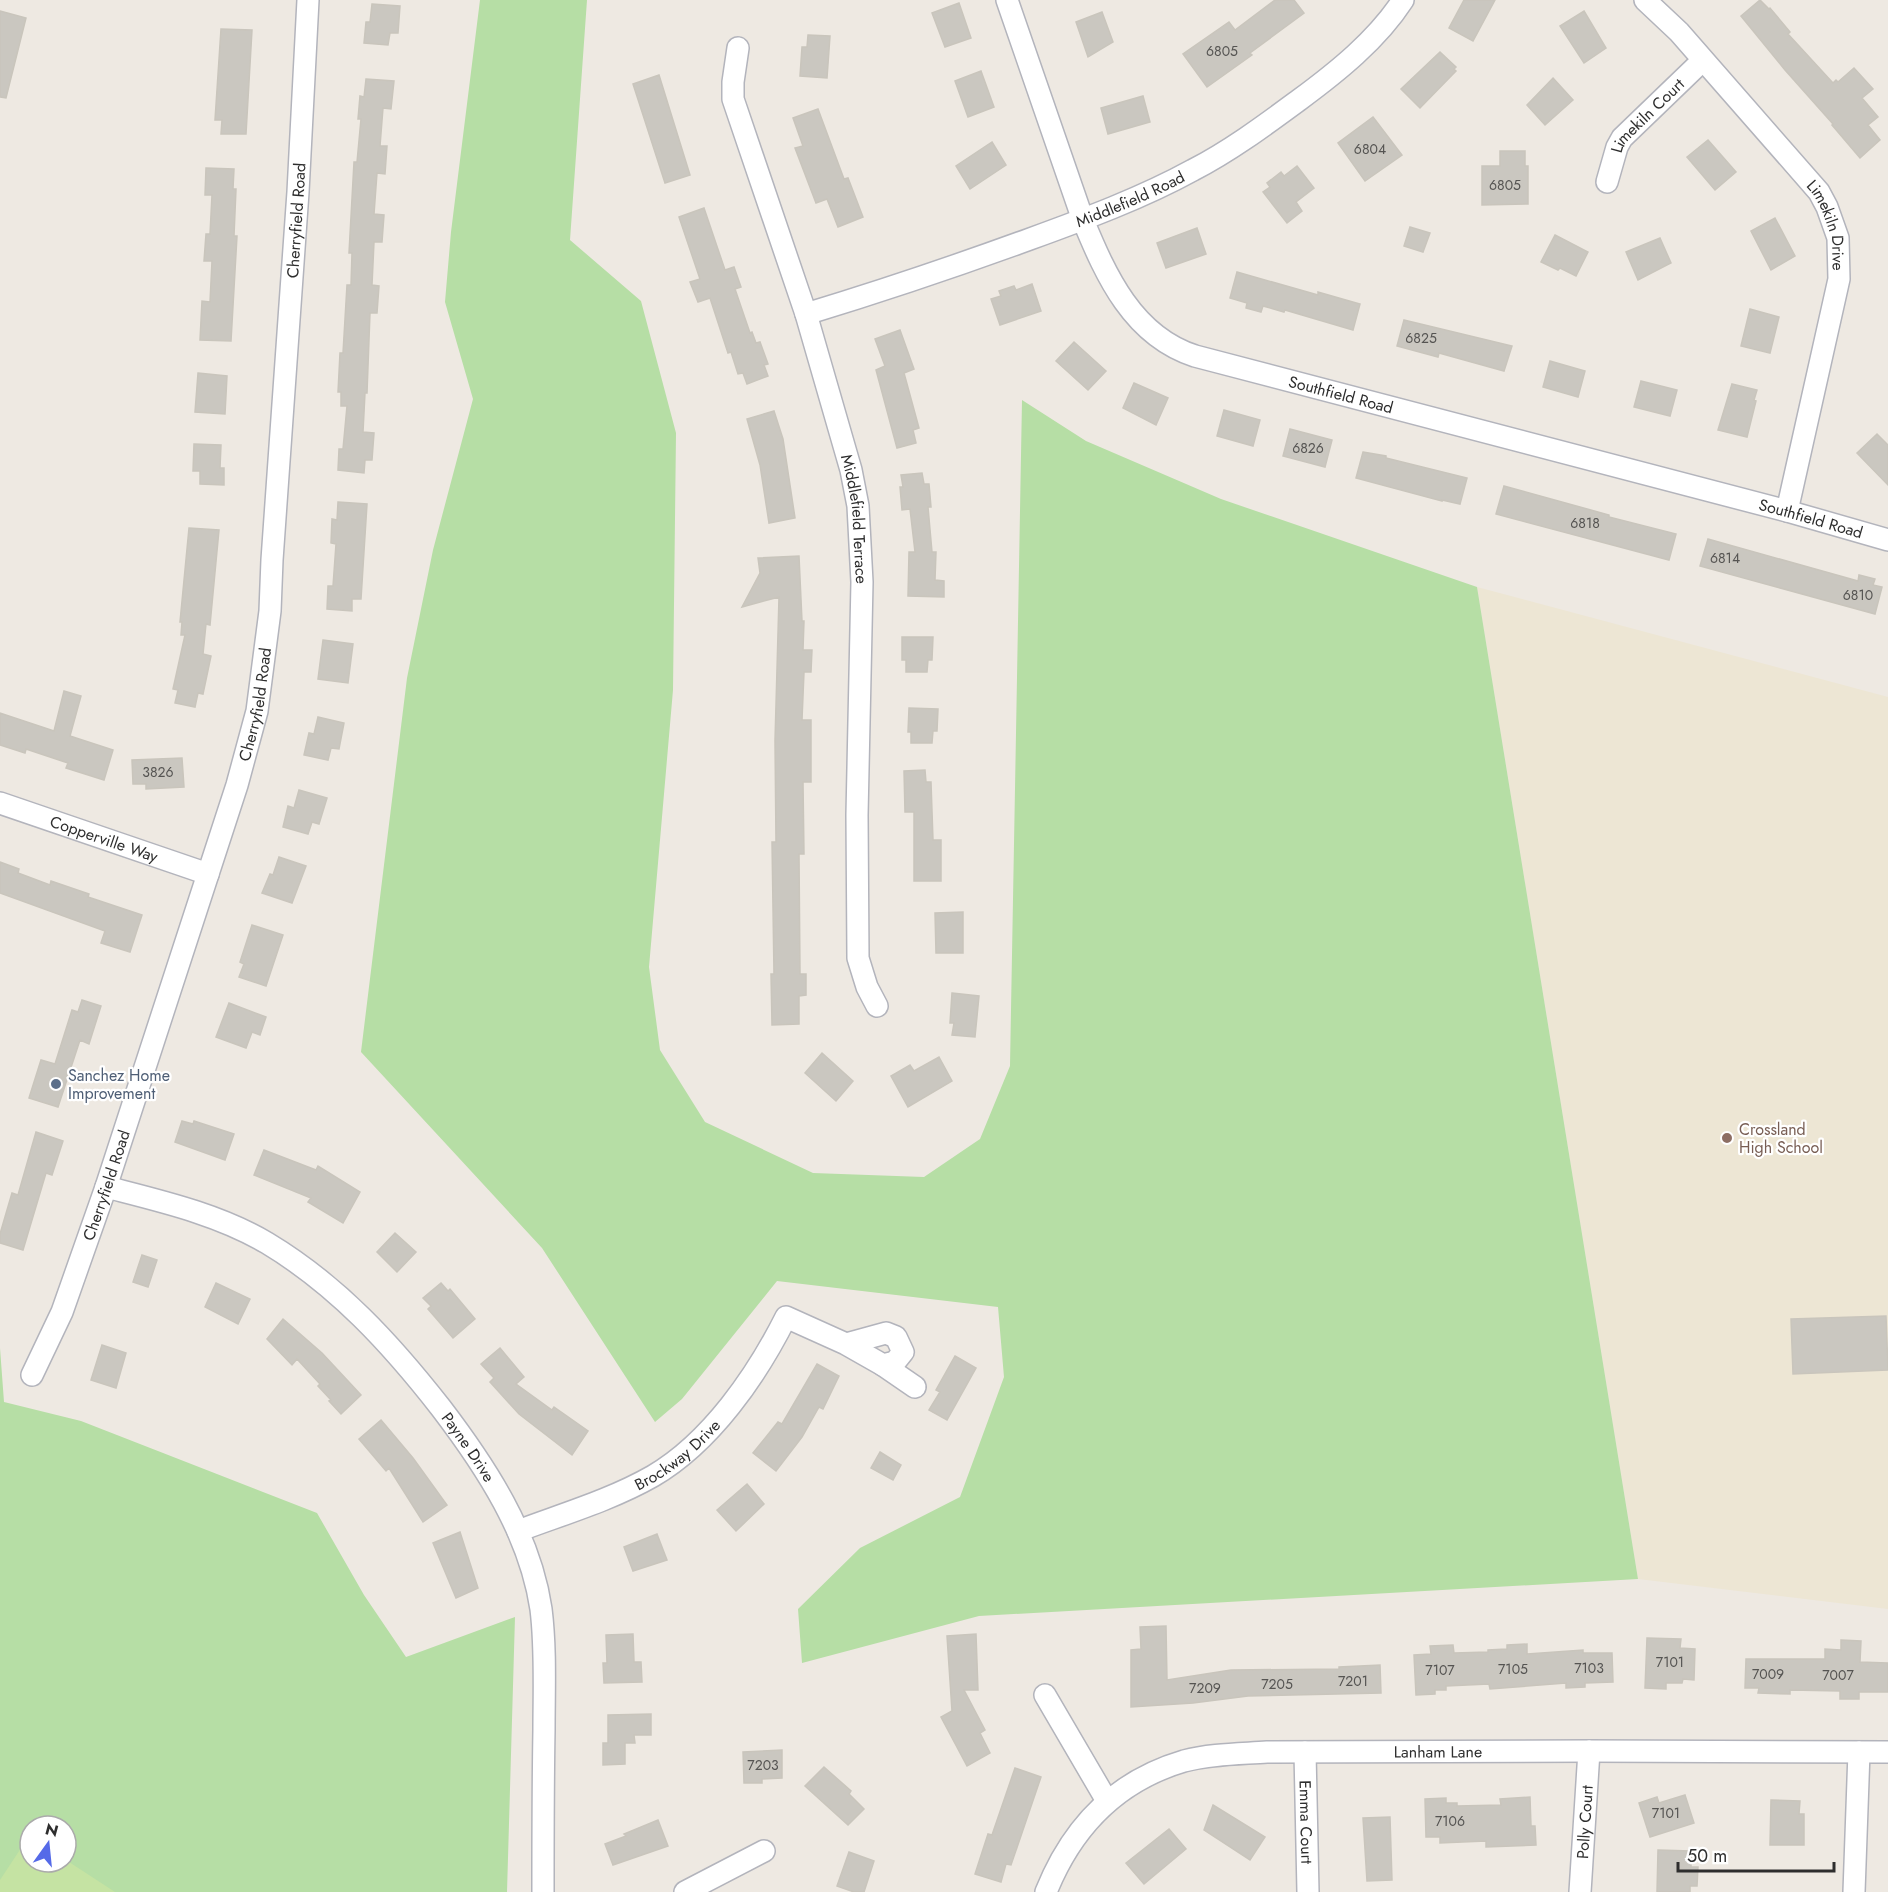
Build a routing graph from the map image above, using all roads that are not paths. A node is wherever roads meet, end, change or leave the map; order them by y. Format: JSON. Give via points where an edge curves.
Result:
{"nodes":[{"id":1,"x":308,"y":0,"type":"edge"},
{"id":2,"x":1007,"y":0,"type":"edge"},
{"id":3,"x":1403,"y":0,"type":"edge"},
{"id":4,"x":1645,"y":0,"type":"edge"},
{"id":5,"x":738,"y":48,"type":"dead end"},
{"id":6,"x":1702,"y":61,"type":"junction"},
{"id":7,"x":1607,"y":182,"type":"dead end"},
{"id":8,"x":1083,"y":220,"type":"junction"},
{"id":9,"x":806,"y":314,"type":"junction"},
{"id":10,"x":1787,"y":511,"type":"junction"},
{"id":11,"x":1888,"y":540,"type":"edge"},
{"id":12,"x":0,"y":803,"type":"edge"},
{"id":13,"x":208,"y":874,"type":"junction"},
{"id":14,"x":877,"y":1006,"type":"dead end"},
{"id":15,"x":106,"y":1187,"type":"junction"},
{"id":16,"x":846,"y":1344,"type":"junction"},
{"id":17,"x":883,"y":1365,"type":"junction"},
{"id":18,"x":32,"y":1375,"type":"dead end"},
{"id":19,"x":915,"y":1387,"type":"dead end"},
{"id":20,"x":518,"y":1532,"type":"junction"},
{"id":21,"x":1045,"y":1695,"type":"dead end"},
{"id":22,"x":1589,"y":1750,"type":"junction"},
{"id":23,"x":1305,"y":1752,"type":"junction"},
{"id":24,"x":1859,"y":1752,"type":"junction"},
{"id":25,"x":1888,"y":1752,"type":"edge"},
{"id":26,"x":1107,"y":1801,"type":"junction"},
{"id":27,"x":764,"y":1851,"type":"dead end"},
{"id":28,"x":543,"y":1892,"type":"edge"},
{"id":29,"x":685,"y":1892,"type":"edge"},
{"id":30,"x":1046,"y":1892,"type":"edge"},
{"id":31,"x":1308,"y":1892,"type":"edge"},
{"id":32,"x":1580,"y":1892,"type":"edge"},
{"id":33,"x":1854,"y":1892,"type":"edge"}],
"edges":[{"from":1,"to":13,"type":"street","name":"Cherryfield Road","via":[[266,650],[257,711]]},
{"from":2,"to":8,"type":"street","name":"Southfield Road"},
{"from":3,"to":8,"type":"street","name":"Middlefield Road","via":[[1352,58],[1263,126],[1194,170]]},
{"from":4,"to":6,"type":"street","name":"Limekiln Drive"},
{"from":5,"to":9,"type":"street","name":"Middlefield Terrace","via":[[733,99]]},
{"from":6,"to":7,"type":"street","name":"Limekiln Court","via":[[1622,138]]},
{"from":6,"to":10,"type":"street","name":"Limekiln Drive","via":[[1819,192],[1838,238],[1839,279]]},
{"from":8,"to":9,"type":"street","name":"Middlefield Road"},
{"from":8,"to":10,"type":"street","name":"Southfield Road","via":[[1123,302],[1154,334],[1183,352]]},
{"from":9,"to":14,"type":"street","name":"Middlefield Terrace","via":[[858,506],[862,582],[858,958]]},
{"from":10,"to":11,"type":"street","name":"Southfield Road"},
{"from":12,"to":13,"type":"street","name":"Copperville Way"},
{"from":13,"to":15,"type":"street","name":"Cherryfield Road"},
{"from":15,"to":18,"type":"street","name":"Cherryfield Road","via":[[62,1312]]},
{"from":15,"to":20,"type":"street","name":"Payne Drive","via":[[179,1207],[245,1232],[320,1279],[386,1341],[424,1386],[473,1451]]},
{"from":16,"to":17,"type":"street"},
{"from":16,"to":17,"type":"street","via":[[886,1332],[896,1337],[903,1352],[896,1362]]},
{"from":16,"to":20,"type":"street","name":"Brockway Drive","via":[[786,1317],[752,1377],[679,1458],[614,1495]]},
{"from":17,"to":19,"type":"street"},
{"from":20,"to":28,"type":"street","name":"Payne Drive","via":[[529,1558],[541,1610]]},
{"from":21,"to":26,"type":"street"},
{"from":22,"to":23,"type":"street","name":"Lanham Lane"},
{"from":22,"to":24,"type":"street","name":"Lanham Lane"},
{"from":22,"to":32,"type":"street","name":"Polly Court"},
{"from":23,"to":26,"type":"street","name":"Lanham Lane","via":[[1222,1755],[1185,1761],[1143,1777]]},
{"from":23,"to":31,"type":"street","name":"Emma Court"},
{"from":24,"to":25,"type":"street","name":"Lanham Lane"},
{"from":24,"to":33,"type":"street"},
{"from":26,"to":30,"type":"street","name":"Lanham Lane","via":[[1077,1832]]},
{"from":27,"to":29,"type":"street"}]}
